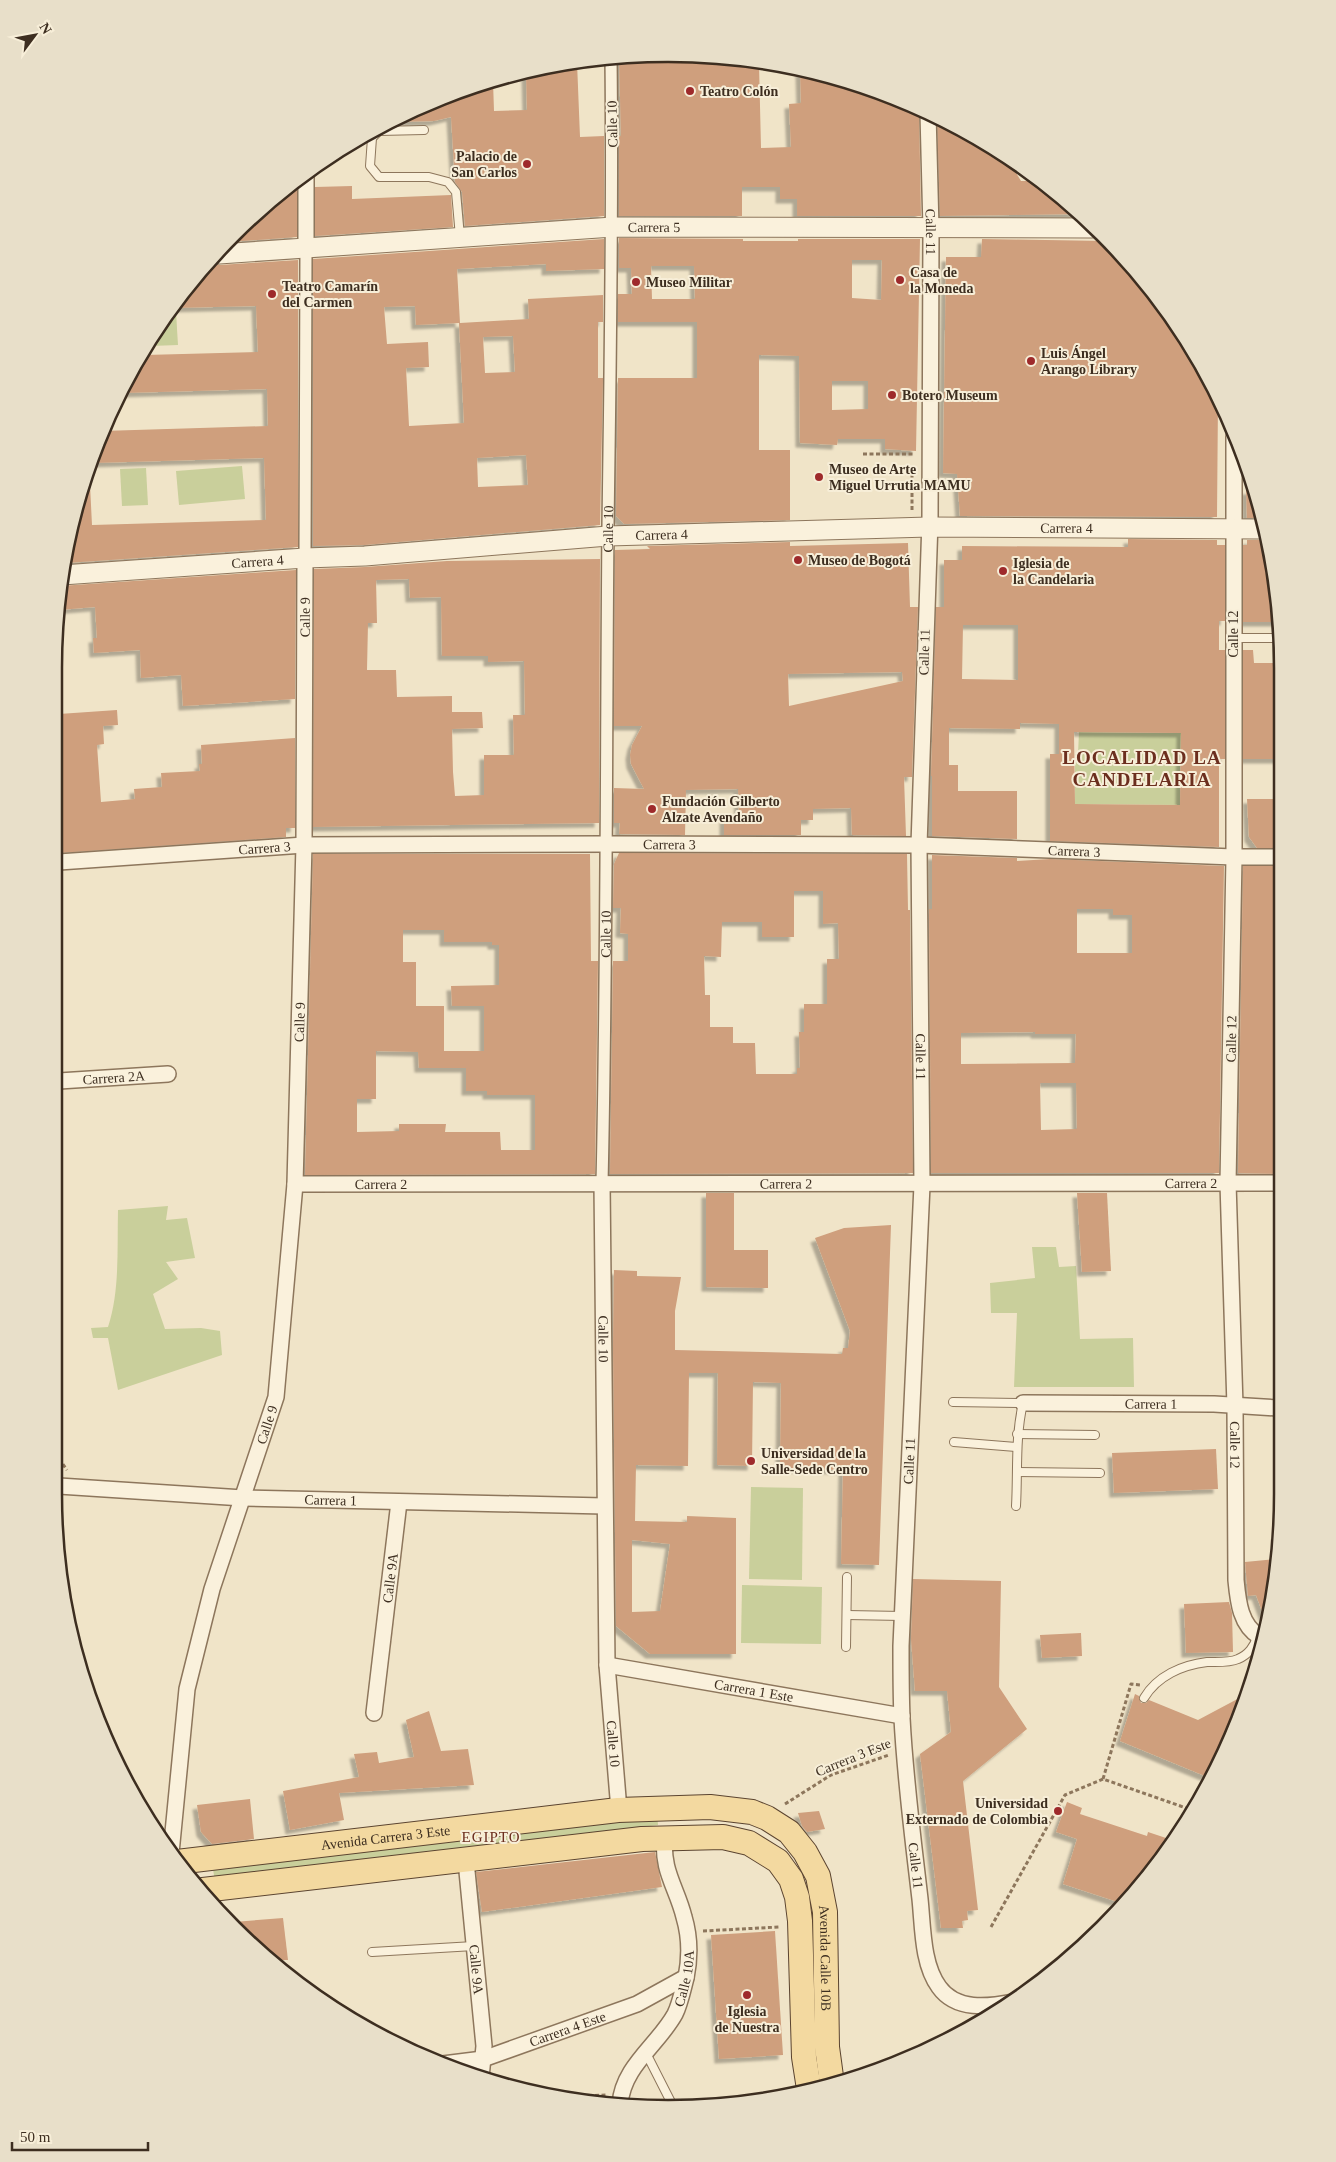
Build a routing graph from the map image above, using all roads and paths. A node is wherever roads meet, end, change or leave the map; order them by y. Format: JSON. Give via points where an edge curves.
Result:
{"nodes":[{"id":1,"x":611,"y":66,"type":"edge"},
{"id":2,"x":928,"y":122,"type":"edge"},
{"id":3,"x":424,"y":130,"type":"dead end"},
{"id":4,"x":389,"y":131,"type":"edge"},
{"id":5,"x":372,"y":140,"type":"edge"},
{"id":6,"x":306,"y":183,"type":"edge"},
{"id":7,"x":613,"y":227,"type":"junction"},
{"id":8,"x":1083,"y":228,"type":"edge"},
{"id":9,"x":931,"y":229,"type":"junction"},
{"id":10,"x":460,"y":238,"type":"junction"},
{"id":11,"x":306,"y":248,"type":"junction"},
{"id":12,"x":228,"y":253,"type":"edge"},
{"id":13,"x":863,"y":454,"type":"dead end"},
{"id":14,"x":916,"y":454,"type":"dead end"},
{"id":15,"x":1234,"y":454,"type":"edge"},
{"id":16,"x":893,"y":489,"type":"dead end"},
{"id":17,"x":911,"y":489,"type":"dead end"},
{"id":18,"x":929,"y":527,"type":"junction"},
{"id":19,"x":1234,"y":528,"type":"junction"},
{"id":20,"x":1257,"y":528,"type":"edge"},
{"id":21,"x":608,"y":536,"type":"junction"},
{"id":22,"x":305,"y":558,"type":"junction"},
{"id":23,"x":70,"y":574,"type":"edge"},
{"id":24,"x":1233,"y":638,"type":"junction"},
{"id":25,"x":1272,"y":638,"type":"edge"},
{"id":26,"x":606,"y":844,"type":"junction"},
{"id":27,"x":919,"y":845,"type":"junction"},
{"id":28,"x":304,"y":846,"type":"junction"},
{"id":29,"x":1234,"y":857,"type":"junction"},
{"id":30,"x":1274,"y":857,"type":"edge"},
{"id":31,"x":62,"y":862,"type":"edge"},
{"id":32,"x":168,"y":1074,"type":"dead end"},
{"id":33,"x":62,"y":1081,"type":"edge"},
{"id":34,"x":602,"y":1183,"type":"junction"},
{"id":35,"x":1228,"y":1183,"type":"junction"},
{"id":36,"x":295,"y":1184,"type":"junction"},
{"id":37,"x":1274,"y":1184,"type":"edge"},
{"id":38,"x":922,"y":1185,"type":"junction"},
{"id":39,"x":953,"y":1402,"type":"dead end"},
{"id":40,"x":1023,"y":1403,"type":"junction"},
{"id":41,"x":1235,"y":1406,"type":"junction"},
{"id":42,"x":1274,"y":1408,"type":"edge"},
{"id":43,"x":1017,"y":1434,"type":"junction"},
{"id":44,"x":1095,"y":1435,"type":"dead end"},
{"id":45,"x":954,"y":1442,"type":"dead end"},
{"id":46,"x":1016,"y":1447,"type":"junction"},
{"id":47,"x":1018,"y":1472,"type":"junction"},
{"id":48,"x":1100,"y":1473,"type":"dead end"},
{"id":49,"x":62,"y":1486,"type":"edge"},
{"id":50,"x":243,"y":1498,"type":"junction"},
{"id":51,"x":399,"y":1502,"type":"junction"},
{"id":52,"x":604,"y":1506,"type":"junction"},
{"id":53,"x":1016,"y":1506,"type":"dead end"},
{"id":54,"x":847,"y":1577,"type":"dead end"},
{"id":55,"x":847,"y":1614,"type":"junction"},
{"id":56,"x":902,"y":1616,"type":"junction"},
{"id":57,"x":1257,"y":1634,"type":"edge"},
{"id":58,"x":1254,"y":1645,"type":"edge"},
{"id":59,"x":846,"y":1646,"type":"dead end"},
{"id":60,"x":607,"y":1665,"type":"junction"},
{"id":61,"x":1150,"y":1686,"type":"junction"},
{"id":62,"x":1144,"y":1698,"type":"dead end"},
{"id":63,"x":374,"y":1713,"type":"dead end"},
{"id":64,"x":902,"y":1716,"type":"junction"},
{"id":65,"x":904,"y":1749,"type":"junction"},
{"id":66,"x":1102,"y":1779,"type":"junction"},
{"id":67,"x":785,"y":1804,"type":"dead end"},
{"id":68,"x":1185,"y":1808,"type":"edge"},
{"id":69,"x":618,"y":1810,"type":"junction"},
{"id":70,"x":665,"y":1837,"type":"junction"},
{"id":71,"x":172,"y":1840,"type":"edge"},
{"id":72,"x":796,"y":1840,"type":"joint"},
{"id":73,"x":187,"y":1861,"type":"edge"},
{"id":74,"x":466,"y":1861,"type":"junction"},
{"id":75,"x":210,"y":1889,"type":"edge"},
{"id":76,"x":800,"y":1926,"type":"junction"},
{"id":77,"x":991,"y":1927,"type":"dead end"},
{"id":78,"x":688,"y":1932,"type":"junction"},
{"id":79,"x":474,"y":1946,"type":"junction"},
{"id":80,"x":372,"y":1952,"type":"dead end"},
{"id":81,"x":686,"y":1978,"type":"junction"},
{"id":82,"x":993,"y":2004,"type":"edge"},
{"id":83,"x":646,"y":2052,"type":"junction"},
{"id":84,"x":483,"y":2058,"type":"junction"},
{"id":85,"x":459,"y":2062,"type":"edge"},
{"id":86,"x":482,"y":2070,"type":"edge"},
{"id":87,"x":831,"y":2077,"type":"edge"},
{"id":88,"x":808,"y":2083,"type":"edge"},
{"id":89,"x":621,"y":2097,"type":"edge"},
{"id":90,"x":670,"y":2100,"type":"edge"}],
"edges":[{"from":1,"to":7,"type":"street","name":"Calle 10"},
{"from":2,"to":9,"type":"street","name":"Calle 11"},
{"from":3,"to":4,"type":"lane"},
{"from":5,"to":10,"type":"lane","via":[[370,166],[379,177],[429,177],[448,182],[456,192]]},
{"from":6,"to":11,"type":"street","name":"Calle 9"},
{"from":7,"to":9,"type":"street","name":"Carrera 5"},
{"from":7,"to":10,"type":"street","name":"Carrera 5"},
{"from":7,"to":21,"type":"street","name":"Calle 10"},
{"from":8,"to":9,"type":"street","name":"Carrera 5"},
{"from":9,"to":18,"type":"street","name":"Calle 11"},
{"from":10,"to":11,"type":"street","name":"Carrera 5"},
{"from":11,"to":12,"type":"street","name":"Carrera 5"},
{"from":11,"to":22,"type":"street","name":"Calle 9"},
{"from":13,"to":14,"type":"path"},
{"from":15,"to":19,"type":"street","name":"Calle 12"},
{"from":16,"to":17,"type":"path"},
{"from":18,"to":19,"type":"street","name":"Carrera 4"},
{"from":18,"to":21,"type":"street","name":"Carrera 4"},
{"from":18,"to":27,"type":"street","name":"Calle 11"},
{"from":19,"to":20,"type":"street","name":"Carrera 4"},
{"from":19,"to":24,"type":"street","name":"Calle 12"},
{"from":21,"to":22,"type":"street","name":"Carrera 4"},
{"from":21,"to":26,"type":"street","name":"Calle 10"},
{"from":22,"to":23,"type":"street","name":"Carrera 4"},
{"from":22,"to":28,"type":"street","name":"Calle 9"},
{"from":24,"to":25,"type":"lane"},
{"from":24,"to":29,"type":"street","name":"Calle 12"},
{"from":26,"to":27,"type":"street","name":"Carrera 3"},
{"from":26,"to":28,"type":"street","name":"Carrera 3"},
{"from":26,"to":34,"type":"street","name":"Calle 10"},
{"from":27,"to":29,"type":"street","name":"Carrera 3"},
{"from":27,"to":38,"type":"street","name":"Calle 11"},
{"from":28,"to":31,"type":"street","name":"Carrera 3"},
{"from":28,"to":36,"type":"street","name":"Calle 9"},
{"from":29,"to":30,"type":"street","name":"Carrera 3"},
{"from":29,"to":35,"type":"street","name":"Calle 12"},
{"from":32,"to":33,"type":"street","name":"Carrera 2A"},
{"from":34,"to":36,"type":"street","name":"Carrera 2"},
{"from":34,"to":38,"type":"street","name":"Carrera 2"},
{"from":34,"to":52,"type":"street","name":"Calle 10"},
{"from":35,"to":37,"type":"street","name":"Carrera 2"},
{"from":35,"to":38,"type":"street","name":"Carrera 2"},
{"from":35,"to":41,"type":"street","name":"Calle 12"},
{"from":36,"to":50,"type":"street","name":"Calle 9","via":[[276,1397]]},
{"from":38,"to":56,"type":"street","name":"Calle 11"},
{"from":39,"to":40,"type":"lane"},
{"from":40,"to":41,"type":"street","name":"Carrera 1"},
{"from":40,"to":43,"type":"lane"},
{"from":41,"to":42,"type":"street","name":"Carrera 1"},
{"from":41,"to":57,"type":"street","name":"Calle 12","via":[[1238,1604],[1244,1619]]},
{"from":43,"to":44,"type":"lane"},
{"from":43,"to":46,"type":"lane"},
{"from":45,"to":46,"type":"lane"},
{"from":46,"to":47,"type":"lane"},
{"from":47,"to":48,"type":"lane"},
{"from":47,"to":53,"type":"lane"},
{"from":49,"to":50,"type":"street","name":"Carrera 1"},
{"from":50,"to":51,"type":"street","name":"Carrera 1"},
{"from":50,"to":71,"type":"street","name":"Calle 9","via":[[212,1589],[187,1689]]},
{"from":51,"to":52,"type":"street","name":"Carrera 1"},
{"from":51,"to":63,"type":"street","name":"Calle 9A"},
{"from":52,"to":60,"type":"street","name":"Calle 10"},
{"from":54,"to":55,"type":"lane"},
{"from":55,"to":56,"type":"lane"},
{"from":55,"to":59,"type":"lane"},
{"from":56,"to":64,"type":"street","name":"Calle 11"},
{"from":58,"to":61,"type":"lane","via":[[1238,1659],[1187,1666]]},
{"from":60,"to":64,"type":"street","name":"Carrera 1 Este"},
{"from":60,"to":69,"type":"street","name":"Calle 10"},
{"from":61,"to":62,"type":"lane"},
{"from":61,"to":66,"type":"path","via":[[1131,1684]]},
{"from":64,"to":65,"type":"street","name":"Calle 11"},
{"from":65,"to":67,"type":"path","name":"Carrera 3 Este","via":[[831,1775]]},
{"from":65,"to":82,"type":"street","name":"Calle 11","via":[[927,1956],[935,1980],[946,1994],[964,2004]]},
{"from":66,"to":68,"type":"path"},
{"from":66,"to":77,"type":"path","via":[[1065,1795]]},
{"from":69,"to":72,"type":"main road","name":"Avenida Carrera 3 Este","via":[[710,1807],[742,1810],[767,1818]]},
{"from":69,"to":73,"type":"main road","name":"Avenida Carrera 3 Este"},
{"from":70,"to":74,"type":"main road"},
{"from":70,"to":76,"type":"main road","name":"Avenida Calle 10B","via":[[715,1837],[738,1840],[760,1848],[778,1861],[791,1879],[797,1897]]},
{"from":70,"to":78,"type":"street","name":"Calle 10A","via":[[667,1873]]},
{"from":72,"to":87,"type":"main road","name":"Avenida Calle 10B","via":[[818,1876],[824,1902],[827,2048]]},
{"from":74,"to":75,"type":"main road"},
{"from":74,"to":79,"type":"street","name":"Calle 9A"},
{"from":76,"to":78,"type":"path"},
{"from":76,"to":88,"type":"main road","name":"Avenida Calle 10B","via":[[803,2042]]},
{"from":78,"to":81,"type":"street","name":"Calle 10A"},
{"from":79,"to":80,"type":"lane"},
{"from":79,"to":84,"type":"street","name":"Calle 9A"},
{"from":81,"to":83,"type":"street","name":"Calle 10A","via":[[675,2014]]},
{"from":81,"to":84,"type":"street","name":"Carrera 4 Este","via":[[637,2004]]},
{"from":83,"to":89,"type":"street","via":[[626,2080]]},
{"from":83,"to":90,"type":"lane"},
{"from":84,"to":85,"type":"street","name":"Carrera 4 Este"},
{"from":84,"to":86,"type":"street","name":"Calle 9A"}]}
